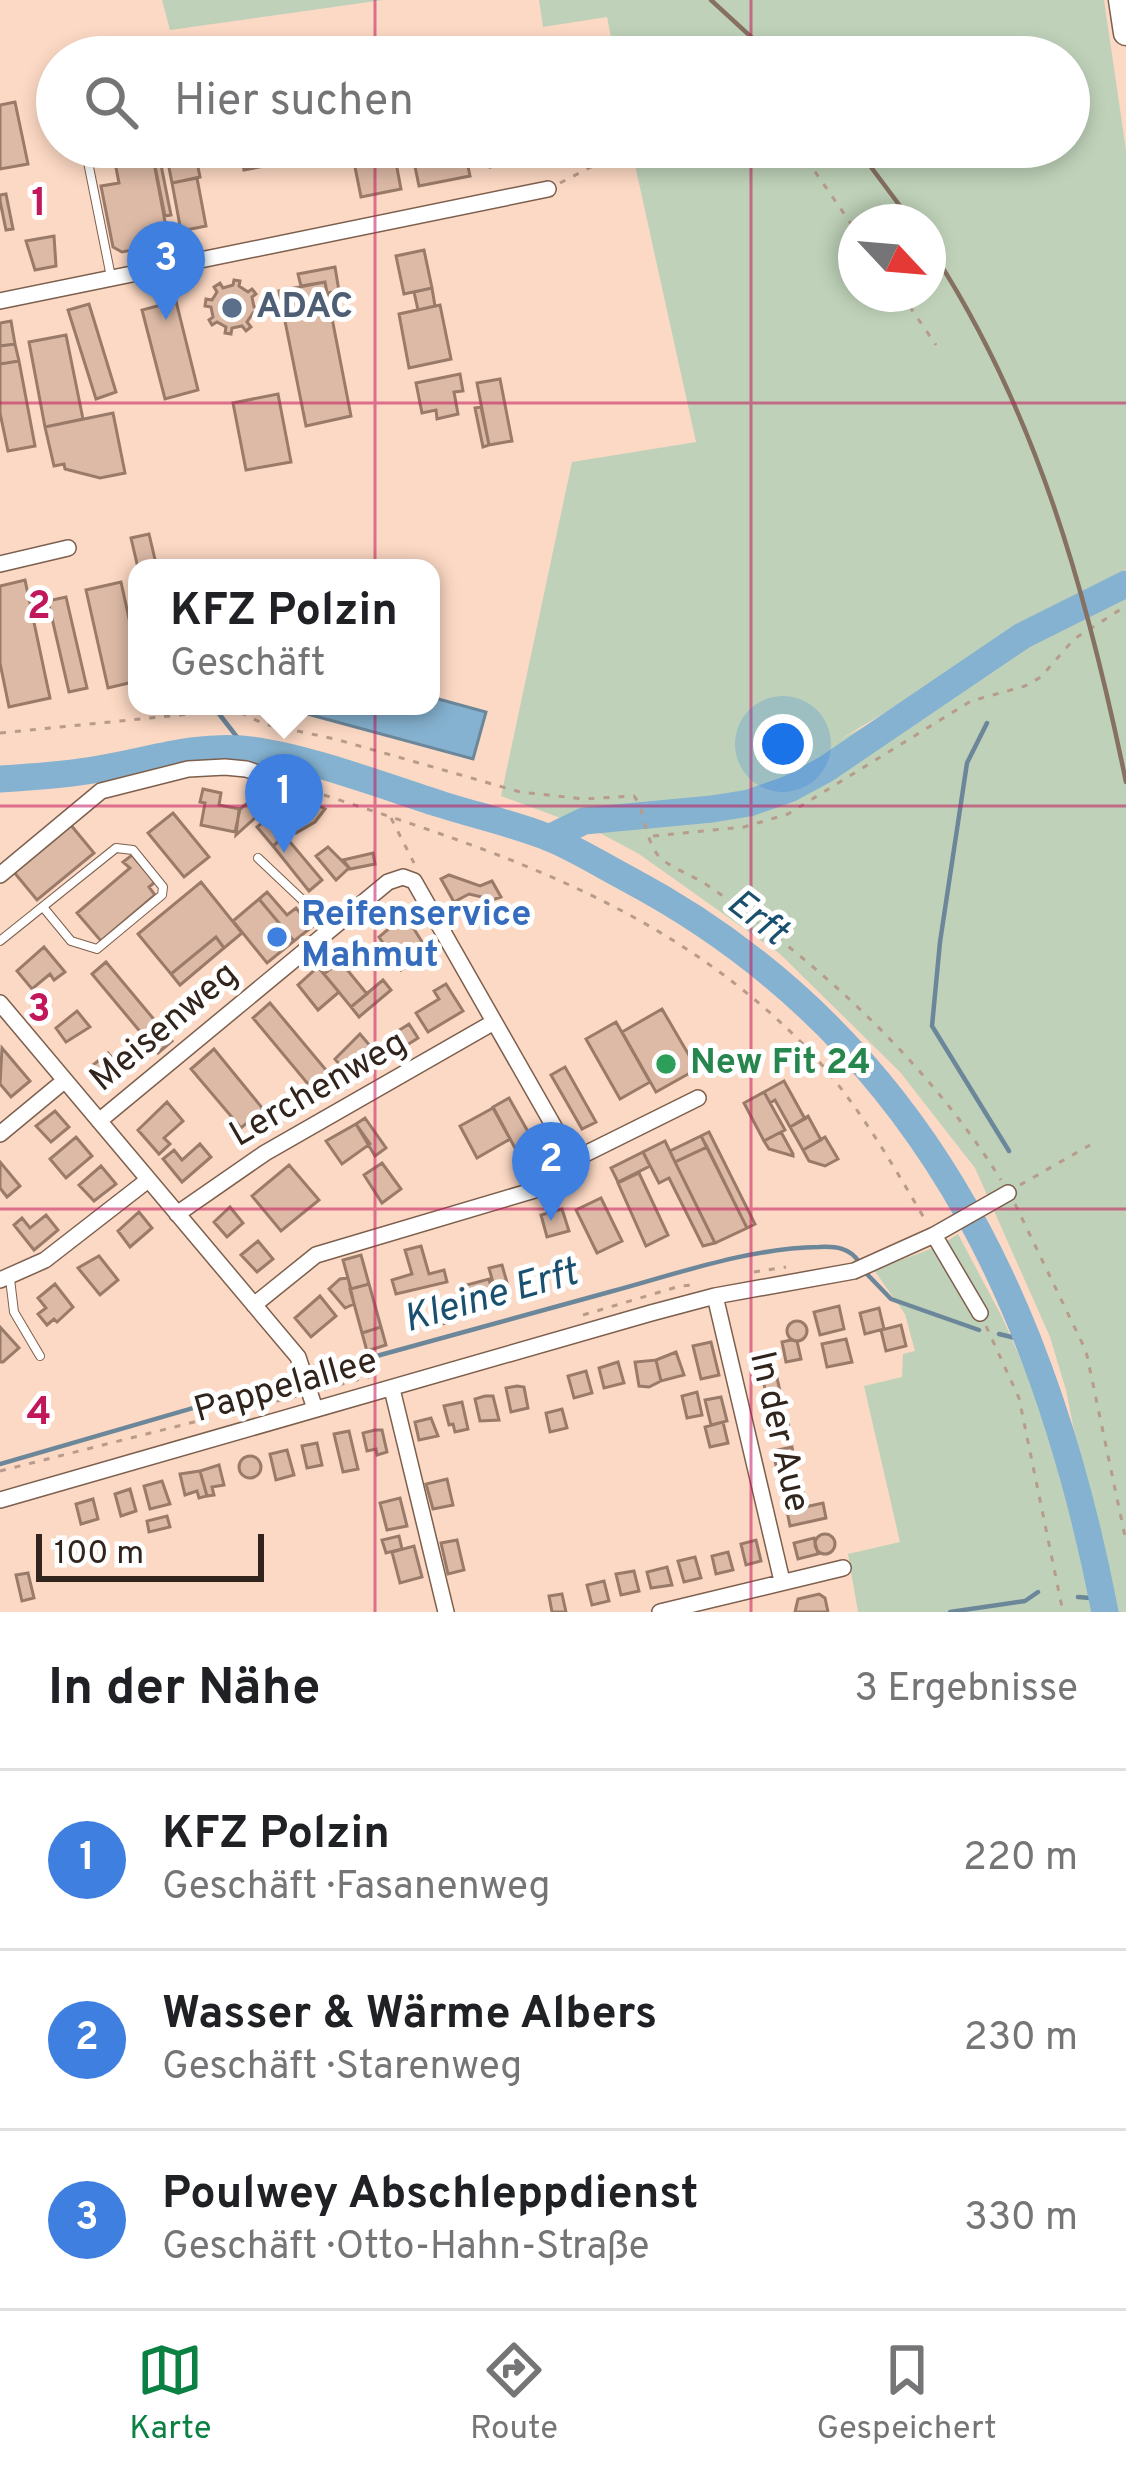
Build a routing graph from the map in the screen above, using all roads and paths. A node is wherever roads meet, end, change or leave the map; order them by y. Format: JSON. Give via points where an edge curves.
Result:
{"nodes":[{"id":1,"x":1121,"y":0,"type":"edge"},
{"id":2,"x":1126,"y":32,"type":"edge"},
{"id":3,"x":89,"y":168,"type":"edge"},
{"id":4,"x":589,"y":168,"type":"edge"},
{"id":5,"x":812,"y":168,"type":"edge"},
{"id":6,"x":548,"y":189,"type":"joint"},
{"id":7,"x":838,"y":206,"type":"edge"},
{"id":8,"x":111,"y":278,"type":"junction"},
{"id":9,"x":0,"y":301,"type":"edge"},
{"id":10,"x":913,"y":312,"type":"edge"},
{"id":11,"x":936,"y":345,"type":"dead end"},
{"id":12,"x":68,"y":548,"type":"dead end"},
{"id":13,"x":0,"y":564,"type":"edge"},
{"id":14,"x":1126,"y":606,"type":"edge"},
{"id":15,"x":163,"y":715,"type":"edge"},
{"id":16,"x":244,"y":715,"type":"edge"},
{"id":17,"x":0,"y":733,"type":"edge"},
{"id":18,"x":311,"y":790,"type":"joint"},
{"id":19,"x":390,"y":816,"type":"junction"},
{"id":20,"x":651,"y":836,"type":"junction"},
{"id":21,"x":258,"y":858,"type":"dead end"},
{"id":22,"x":0,"y":875,"type":"edge"},
{"id":23,"x":414,"y":881,"type":"junction"},
{"id":24,"x":43,"y":907,"type":"junction"},
{"id":25,"x":332,"y":928,"type":"junction"},
{"id":26,"x":0,"y":941,"type":"edge"},
{"id":27,"x":0,"y":1003,"type":"edge"},
{"id":28,"x":494,"y":1022,"type":"junction"},
{"id":29,"x":64,"y":1082,"type":"junction"},
{"id":30,"x":698,"y":1098,"type":"dead end"},
{"id":31,"x":99,"y":1121,"type":"junction"},
{"id":32,"x":0,"y":1133,"type":"edge"},
{"id":33,"x":1090,"y":1145,"type":"dead end"},
{"id":34,"x":573,"y":1160,"type":"junction"},
{"id":35,"x":148,"y":1180,"type":"junction"},
{"id":36,"x":1008,"y":1193,"type":"junction"},
{"id":37,"x":177,"y":1214,"type":"junction"},
{"id":38,"x":934,"y":1235,"type":"junction"},
{"id":39,"x":5,"y":1280,"type":"edge"},
{"id":40,"x":716,"y":1296,"type":"junction"},
{"id":41,"x":254,"y":1305,"type":"junction"},
{"id":42,"x":980,"y":1313,"type":"joint"},
{"id":43,"x":574,"y":1318,"type":"dead end"},
{"id":44,"x":40,"y":1356,"type":"dead end"},
{"id":45,"x":377,"y":1374,"type":"dead end"},
{"id":46,"x":309,"y":1388,"type":"junction"},
{"id":47,"x":392,"y":1389,"type":"junction"},
{"id":48,"x":0,"y":1471,"type":"edge"},
{"id":49,"x":0,"y":1501,"type":"edge"},
{"id":50,"x":1126,"y":1541,"type":"edge"},
{"id":51,"x":843,"y":1568,"type":"dead end"},
{"id":52,"x":782,"y":1581,"type":"junction"},
{"id":53,"x":446,"y":1612,"type":"edge"},
{"id":54,"x":659,"y":1612,"type":"edge"},
{"id":55,"x":1063,"y":1612,"type":"edge"}],
"edges":[{"from":1,"to":2,"type":"main road"},
{"from":3,"to":8,"type":"lane"},
{"from":4,"to":6,"type":"path"},
{"from":5,"to":7,"type":"path"},
{"from":6,"to":8,"type":"street"},
{"from":8,"to":9,"type":"street"},
{"from":10,"to":11,"type":"path"},
{"from":12,"to":13,"type":"street"},
{"from":14,"to":20,"type":"path","via":[[1075,639],[1041,677],[971,700],[788,814]]},
{"from":15,"to":17,"type":"path"},
{"from":16,"to":20,"type":"path","via":[[520,793],[634,796]]},
{"from":18,"to":19,"type":"path"},
{"from":18,"to":22,"type":"street","via":[[224,766],[101,791]]},
{"from":19,"to":23,"type":"path","via":[[414,861]]},
{"from":19,"to":38,"type":"path","via":[[566,880],[734,984],[834,1080]]},
{"from":20,"to":36,"type":"path","via":[[657,854],[746,914],[856,1006],[940,1097]]},
{"from":21,"to":25,"type":"lane"},
{"from":23,"to":25,"type":"street","name":"Meisenweg","via":[[388,882]]},
{"from":23,"to":28,"type":"street"},
{"from":24,"to":24,"type":"lane","via":[[122,847],[163,887],[97,949],[70,941]]},
{"from":24,"to":26,"type":"lane"},
{"from":25,"to":31,"type":"street","name":"Meisenweg"},
{"from":27,"to":29,"type":"street"},
{"from":28,"to":34,"type":"street"},
{"from":28,"to":37,"type":"street","name":"Lerchenweg","via":[[266,1153]]},
{"from":29,"to":31,"type":"street"},
{"from":29,"to":32,"type":"street"},
{"from":30,"to":34,"type":"street"},
{"from":31,"to":35,"type":"street"},
{"from":33,"to":36,"type":"path"},
{"from":34,"to":41,"type":"street","via":[[555,1184],[316,1255]]},
{"from":35,"to":37,"type":"street"},
{"from":35,"to":39,"type":"street","via":[[45,1260]]},
{"from":36,"to":38,"type":"street","name":"Pappelallee"},
{"from":36,"to":50,"type":"path","via":[[1086,1351]]},
{"from":37,"to":41,"type":"street"},
{"from":38,"to":40,"type":"street","name":"Pappelallee","via":[[854,1271]]},
{"from":38,"to":42,"type":"street"},
{"from":39,"to":44,"type":"lane"},
{"from":40,"to":43,"type":"path","via":[[706,1284],[680,1286]]},
{"from":40,"to":47,"type":"street","name":"Pappelallee"},
{"from":40,"to":52,"type":"street","name":"In der Aue"},
{"from":41,"to":46,"type":"street"},
{"from":42,"to":55,"type":"path","via":[[1018,1398]]},
{"from":45,"to":46,"type":"path"},
{"from":46,"to":47,"type":"street","name":"Pappelallee"},
{"from":46,"to":48,"type":"path"},
{"from":46,"to":49,"type":"street","name":"Pappelallee"},
{"from":47,"to":53,"type":"street"},
{"from":51,"to":52,"type":"street"},
{"from":52,"to":54,"type":"street"}]}
